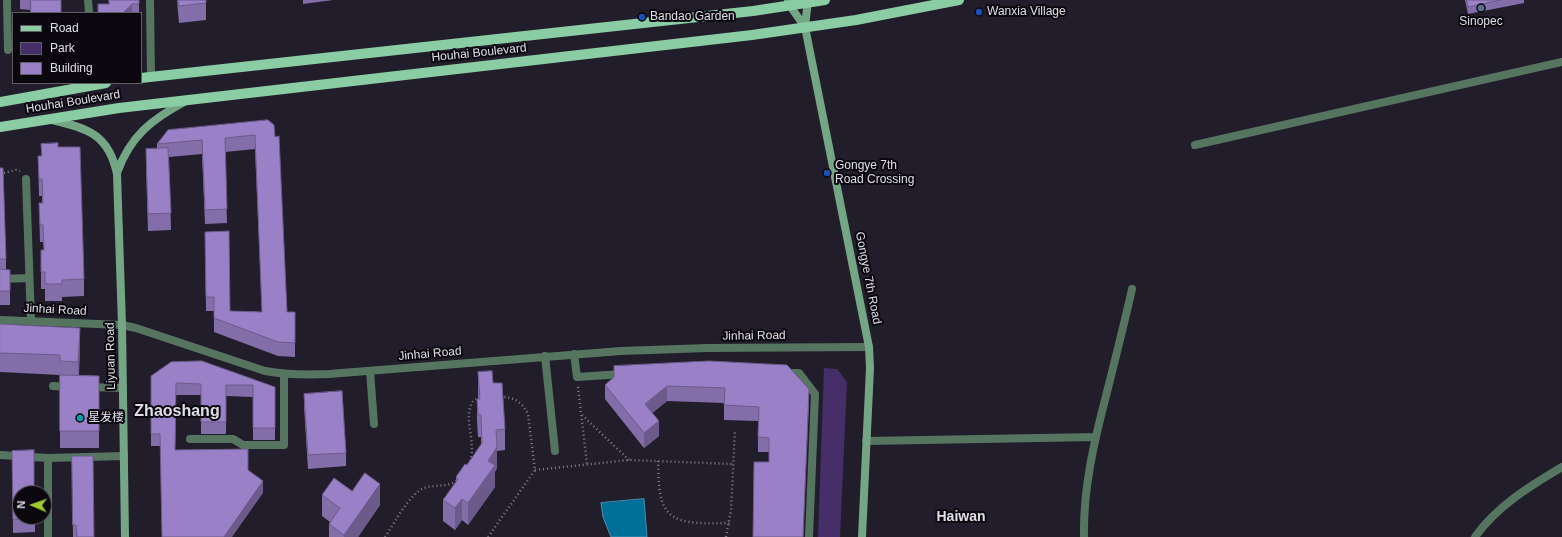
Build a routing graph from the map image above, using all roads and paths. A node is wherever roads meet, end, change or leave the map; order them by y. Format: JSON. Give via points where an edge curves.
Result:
{"nodes":[{"id":1,"x":7,"y":0,"type":"edge"},
{"id":2,"x":88,"y":0,"type":"edge"},
{"id":3,"x":150,"y":0,"type":"edge"},
{"id":4,"x":825,"y":0,"type":"edge"},
{"id":5,"x":959,"y":0,"type":"edge"},
{"id":6,"x":808,"y":1,"type":"edge"},
{"id":7,"x":789,"y":3,"type":"edge"},
{"id":8,"x":89,"y":12,"type":"edge"},
{"id":9,"x":805,"y":27,"type":"junction"},
{"id":10,"x":8,"y":50,"type":"dead end"},
{"id":11,"x":1562,"y":62,"type":"edge"},
{"id":12,"x":146,"y":78,"type":"edge"},
{"id":13,"x":100,"y":84,"type":"edge"},
{"id":14,"x":190,"y":99,"type":"junction"},
{"id":15,"x":0,"y":102,"type":"edge"},
{"id":16,"x":49,"y":119,"type":"junction"},
{"id":17,"x":0,"y":127,"type":"edge"},
{"id":18,"x":1195,"y":145,"type":"dead end"},
{"id":19,"x":0,"y":174,"type":"edge"},
{"id":20,"x":117,"y":174,"type":"junction"},
{"id":21,"x":26,"y":179,"type":"joint"},
{"id":22,"x":30,"y":278,"type":"junction"},
{"id":23,"x":0,"y":279,"type":"edge"},
{"id":24,"x":1132,"y":289,"type":"dead end"},
{"id":25,"x":0,"y":320,"type":"edge"},
{"id":26,"x":31,"y":321,"type":"junction"},
{"id":27,"x":122,"y":325,"type":"junction"},
{"id":28,"x":869,"y":347,"type":"junction"},
{"id":29,"x":574,"y":354,"type":"junction"},
{"id":30,"x":545,"y":356,"type":"junction"},
{"id":31,"x":370,"y":371,"type":"junction"},
{"id":32,"x":776,"y":372,"type":"edge"},
{"id":33,"x":634,"y":373,"type":"edge"},
{"id":34,"x":284,"y":375,"type":"junction"},
{"id":35,"x":577,"y":377,"type":"junction"},
{"id":36,"x":53,"y":386,"type":"dead end"},
{"id":37,"x":123,"y":388,"type":"junction"},
{"id":38,"x":493,"y":397,"type":"edge"},
{"id":39,"x":478,"y":398,"type":"edge"},
{"id":40,"x":581,"y":415,"type":"junction"},
{"id":41,"x":374,"y":424,"type":"dead end"},
{"id":42,"x":734,"y":430,"type":"dead end"},
{"id":43,"x":1096,"y":437,"type":"junction"},
{"id":44,"x":190,"y":439,"type":"dead end"},
{"id":45,"x":866,"y":441,"type":"junction"},
{"id":46,"x":555,"y":451,"type":"dead end"},
{"id":47,"x":0,"y":456,"type":"edge"},
{"id":48,"x":124,"y":456,"type":"junction"},
{"id":49,"x":48,"y":458,"type":"junction"},
{"id":50,"x":629,"y":460,"type":"junction"},
{"id":51,"x":658,"y":461,"type":"junction"},
{"id":52,"x":470,"y":464,"type":"edge"},
{"id":53,"x":587,"y":464,"type":"junction"},
{"id":54,"x":733,"y":464,"type":"junction"},
{"id":55,"x":1562,"y":467,"type":"edge"},
{"id":56,"x":535,"y":470,"type":"junction"},
{"id":57,"x":462,"y":475,"type":"edge"},
{"id":58,"x":730,"y":523,"type":"junction"},
{"id":59,"x":48,"y":537,"type":"edge"},
{"id":60,"x":125,"y":537,"type":"edge"},
{"id":61,"x":385,"y":537,"type":"edge"},
{"id":62,"x":488,"y":537,"type":"edge"},
{"id":63,"x":726,"y":537,"type":"edge"},
{"id":64,"x":809,"y":537,"type":"edge"},
{"id":65,"x":862,"y":537,"type":"edge"},
{"id":66,"x":1084,"y":537,"type":"edge"},
{"id":67,"x":1475,"y":537,"type":"edge"}],
"edges":[{"from":1,"to":10,"type":"street"},
{"from":2,"to":8,"type":"street"},
{"from":3,"to":12,"type":"street"},
{"from":4,"to":6,"type":"main road","name":"Houhai Boulevard"},
{"from":5,"to":9,"type":"main road","name":"Houhai Boulevard"},
{"from":6,"to":7,"type":"main road","name":"Houhai Boulevard"},
{"from":6,"to":9,"type":"street","name":"Gongye 7th Road"},
{"from":7,"to":9,"type":"street","name":"Gongye 7th Road"},
{"from":7,"to":12,"type":"main road","name":"Houhai Boulevard"},
{"from":9,"to":14,"type":"main road","name":"Houhai Boulevard"},
{"from":9,"to":28,"type":"street","name":"Gongye 7th Road"},
{"from":11,"to":18,"type":"street"},
{"from":13,"to":15,"type":"main road","name":"Houhai Boulevard"},
{"from":14,"to":16,"type":"main road","name":"Houhai Boulevard"},
{"from":14,"to":20,"type":"street","name":"Liyuan Road","via":[[169,110],[141,132],[126,152]]},
{"from":16,"to":17,"type":"main road","name":"Houhai Boulevard"},
{"from":16,"to":20,"type":"street","name":"Liyuan Road","via":[[87,129],[107,147]]},
{"from":19,"to":21,"type":"path","via":[[16,170],[25,172]]},
{"from":20,"to":27,"type":"street","name":"Liyuan Road"},
{"from":21,"to":22,"type":"street"},
{"from":22,"to":23,"type":"street"},
{"from":22,"to":26,"type":"street"},
{"from":24,"to":43,"type":"street"},
{"from":25,"to":26,"type":"street","name":"Jinhai Road"},
{"from":26,"to":27,"type":"street","name":"Jinhai Road"},
{"from":27,"to":34,"type":"street","name":"Jinhai Road"},
{"from":27,"to":37,"type":"street","name":"Liyuan Road"},
{"from":28,"to":29,"type":"street","name":"Jinhai Road","via":[[663,349]]},
{"from":28,"to":45,"type":"street","name":"Gongye 7th Road"},
{"from":29,"to":30,"type":"street","name":"Jinhai Road"},
{"from":29,"to":35,"type":"street"},
{"from":30,"to":31,"type":"street","name":"Jinhai Road"},
{"from":30,"to":46,"type":"street"},
{"from":31,"to":34,"type":"street","name":"Jinhai Road"},
{"from":31,"to":41,"type":"street"},
{"from":32,"to":64,"type":"street","via":[[799,373],[815,394]]},
{"from":33,"to":35,"type":"street"},
{"from":34,"to":44,"type":"street","via":[[284,445],[243,445],[233,439]]},
{"from":35,"to":40,"type":"path"},
{"from":36,"to":37,"type":"street"},
{"from":37,"to":48,"type":"street","name":"Liyuan Road"},
{"from":38,"to":56,"type":"path","via":[[519,401],[524,406],[528,414]]},
{"from":39,"to":52,"type":"path","via":[[473,401],[469,411],[472,453]]},
{"from":40,"to":50,"type":"path"},
{"from":40,"to":53,"type":"path"},
{"from":42,"to":54,"type":"path"},
{"from":43,"to":45,"type":"street"},
{"from":43,"to":66,"type":"street","via":[[1090,467]]},
{"from":45,"to":65,"type":"street","name":"Gongye 7th Road"},
{"from":47,"to":49,"type":"street"},
{"from":48,"to":49,"type":"street"},
{"from":48,"to":60,"type":"street","name":"Liyuan Road"},
{"from":49,"to":59,"type":"street"},
{"from":50,"to":51,"type":"path"},
{"from":50,"to":53,"type":"path"},
{"from":51,"to":54,"type":"path"},
{"from":51,"to":58,"type":"path","via":[[662,500],[669,513],[680,520]]},
{"from":53,"to":56,"type":"path"},
{"from":54,"to":58,"type":"path"},
{"from":55,"to":67,"type":"street","via":[[1527,488],[1498,510]]},
{"from":56,"to":62,"type":"path"},
{"from":57,"to":61,"type":"path","via":[[452,484],[419,491],[412,497]]},
{"from":58,"to":63,"type":"path"}]}
